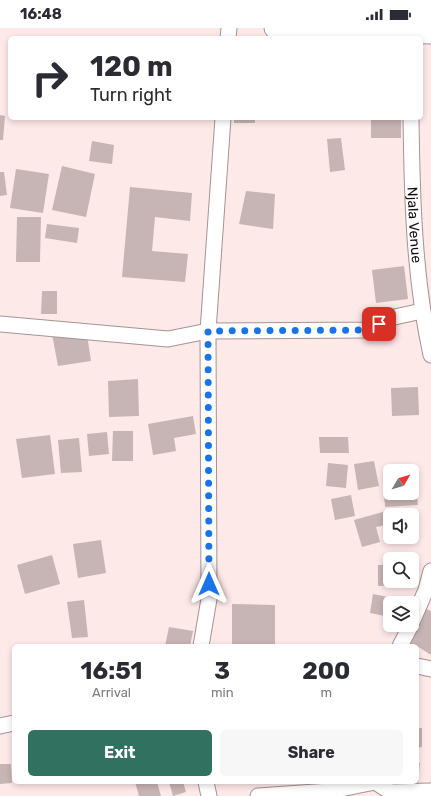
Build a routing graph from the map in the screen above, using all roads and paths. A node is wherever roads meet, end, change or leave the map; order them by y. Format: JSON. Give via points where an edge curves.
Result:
{"nodes":[{"id":1,"x":275,"y":28,"type":"edge"},
{"id":2,"x":423,"y":35,"type":"edge"},
{"id":3,"x":223,"y":120,"type":"edge"},
{"id":4,"x":411,"y":120,"type":"edge"},
{"id":5,"x":422,"y":311,"type":"junction"},
{"id":6,"x":0,"y":324,"type":"edge"},
{"id":7,"x":208,"y":331,"type":"junction"},
{"id":8,"x":431,"y":355,"type":"edge"},
{"id":9,"x":431,"y":571,"type":"edge"},
{"id":10,"x":419,"y":606,"type":"edge"},
{"id":11,"x":407,"y":632,"type":"edge"},
{"id":12,"x":201,"y":644,"type":"edge"},
{"id":13,"x":401,"y":644,"type":"edge"},
{"id":14,"x":419,"y":666,"type":"edge"},
{"id":15,"x":431,"y":669,"type":"edge"},
{"id":16,"x":12,"y":723,"type":"edge"},
{"id":17,"x":0,"y":726,"type":"edge"},
{"id":18,"x":206,"y":784,"type":"edge"},
{"id":19,"x":365,"y":784,"type":"edge"},
{"id":20,"x":378,"y":784,"type":"edge"},
{"id":21,"x":431,"y":791,"type":"edge"},
{"id":22,"x":391,"y":794,"type":"edge"},
{"id":23,"x":209,"y":796,"type":"edge"},
{"id":24,"x":258,"y":796,"type":"edge"}],
"edges":[{"from":1,"to":2,"type":"main road"},
{"from":3,"to":7,"type":"street"},
{"from":4,"to":5,"type":"street","name":"Njala Venue","via":[[412,203]]},
{"from":5,"to":7,"type":"street","via":[[390,318],[369,330]]},
{"from":5,"to":8,"type":"street","name":"Njala Venue"},
{"from":6,"to":7,"type":"street","via":[[168,339]]},
{"from":7,"to":12,"type":"street","via":[[209,599]]},
{"from":9,"to":10,"type":"street"},
{"from":11,"to":13,"type":"street"},
{"from":14,"to":15,"type":"street"},
{"from":16,"to":17,"type":"street"},
{"from":18,"to":23,"type":"street"},
{"from":19,"to":24,"type":"street","via":[[330,791]]},
{"from":20,"to":22,"type":"street"},
{"from":21,"to":22,"type":"street"}]}
